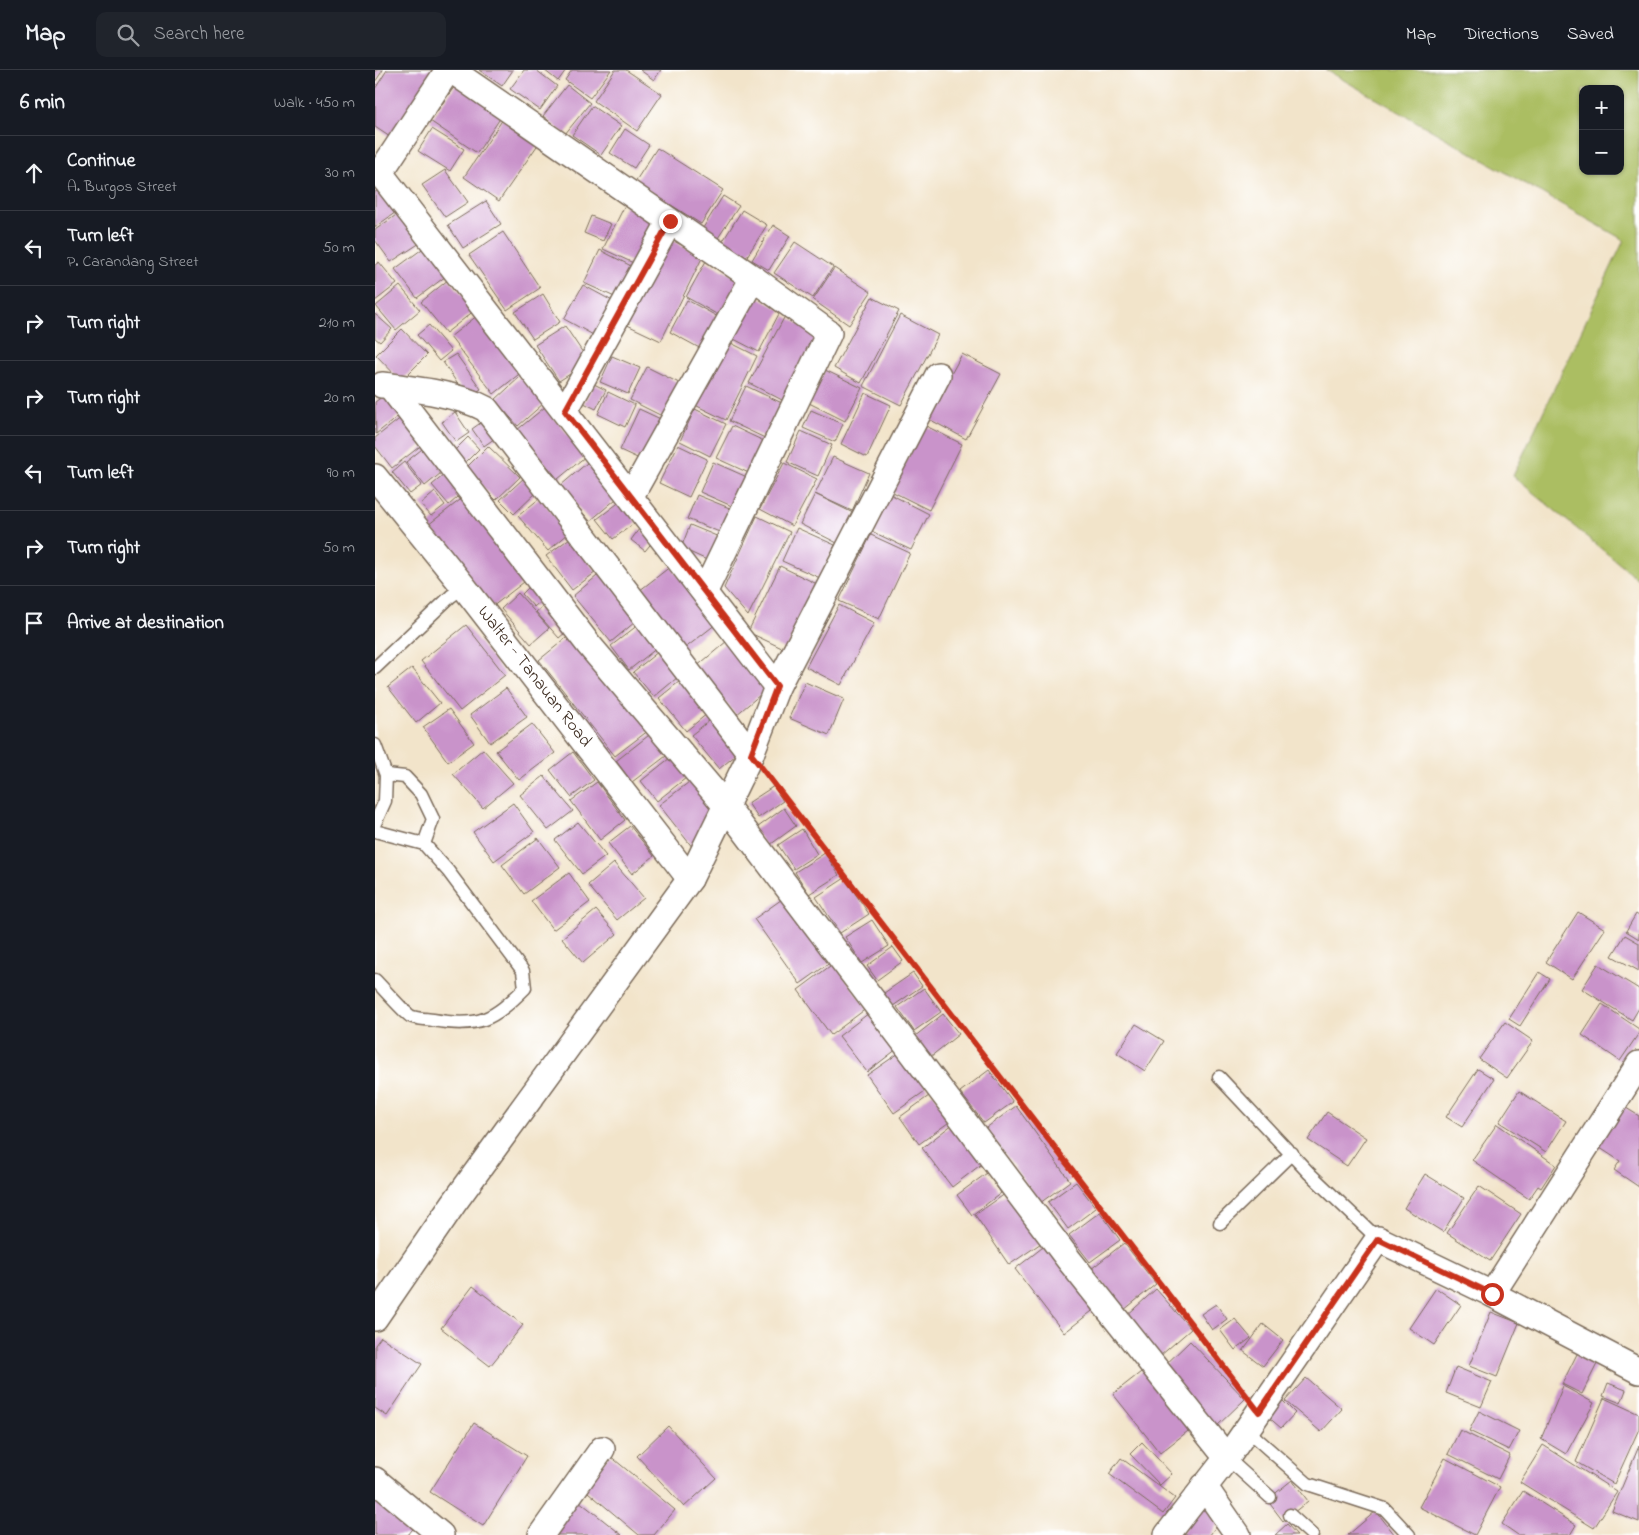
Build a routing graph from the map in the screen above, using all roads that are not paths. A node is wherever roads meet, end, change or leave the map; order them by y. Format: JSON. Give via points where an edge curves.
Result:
{"nodes":[{"id":1,"x":450,"y":70,"type":"edge"},
{"id":2,"x":670,"y":221,"type":"junction"},
{"id":3,"x":753,"y":278,"type":"junction"},
{"id":4,"x":938,"y":374,"type":"dead end"},
{"id":5,"x":383,"y":385,"type":"edge"},
{"id":6,"x":565,"y":411,"type":"junction"},
{"id":7,"x":375,"y":477,"type":"edge"},
{"id":8,"x":631,"y":496,"type":"junction"},
{"id":9,"x":464,"y":587,"type":"junction"},
{"id":10,"x":705,"y":591,"type":"junction"},
{"id":11,"x":375,"y":668,"type":"edge"},
{"id":12,"x":777,"y":686,"type":"junction"},
{"id":13,"x":375,"y":745,"type":"edge"},
{"id":14,"x":751,"y":754,"type":"junction"},
{"id":15,"x":386,"y":776,"type":"junction"},
{"id":16,"x":726,"y":806,"type":"junction"},
{"id":17,"x":375,"y":823,"type":"edge"},
{"id":18,"x":375,"y":831,"type":"edge"},
{"id":19,"x":424,"y":844,"type":"junction"},
{"id":20,"x":690,"y":879,"type":"junction"},
{"id":21,"x":375,"y":980,"type":"edge"},
{"id":22,"x":1639,"y":1064,"type":"edge"},
{"id":23,"x":1219,"y":1077,"type":"dead end"},
{"id":24,"x":1292,"y":1153,"type":"junction"},
{"id":25,"x":1219,"y":1223,"type":"dead end"},
{"id":26,"x":1378,"y":1239,"type":"junction"},
{"id":27,"x":1492,"y":1294,"type":"junction"},
{"id":28,"x":375,"y":1318,"type":"edge"},
{"id":29,"x":1639,"y":1371,"type":"edge"},
{"id":30,"x":1253,"y":1421,"type":"junction"},
{"id":31,"x":602,"y":1448,"type":"dead end"},
{"id":32,"x":1227,"y":1458,"type":"junction"},
{"id":33,"x":375,"y":1480,"type":"edge"},
{"id":34,"x":1204,"y":1486,"type":"junction"},
{"id":35,"x":1271,"y":1498,"type":"dead end"},
{"id":36,"x":1290,"y":1515,"type":"dead end"},
{"id":37,"x":441,"y":1535,"type":"edge"},
{"id":38,"x":541,"y":1535,"type":"edge"},
{"id":39,"x":1167,"y":1535,"type":"edge"},
{"id":40,"x":1238,"y":1535,"type":"edge"},
{"id":41,"x":1312,"y":1535,"type":"edge"},
{"id":42,"x":1409,"y":1535,"type":"edge"}],
"edges":[{"from":1,"to":2,"type":"street"},
{"from":1,"to":6,"type":"street","via":[[380,173]]},
{"from":2,"to":3,"type":"street"},
{"from":2,"to":6,"type":"street"},
{"from":3,"to":8,"type":"street"},
{"from":3,"to":10,"type":"street","via":[[829,333]]},
{"from":4,"to":12,"type":"street"},
{"from":5,"to":14,"type":"street","via":[[459,398],[486,409]]},
{"from":5,"to":16,"type":"street","via":[[589,645]]},
{"from":6,"to":8,"type":"street"},
{"from":7,"to":9,"type":"street","name":"Walter - Tanauan Road"},
{"from":8,"to":10,"type":"street"},
{"from":9,"to":11,"type":"lane"},
{"from":9,"to":20,"type":"street","name":"Walter - Tanauan Road"},
{"from":10,"to":12,"type":"street"},
{"from":12,"to":14,"type":"street"},
{"from":13,"to":15,"type":"lane"},
{"from":14,"to":16,"type":"street"},
{"from":15,"to":17,"type":"lane","via":[[385,801]]},
{"from":15,"to":19,"type":"lane","via":[[405,778],[421,794],[433,819]]},
{"from":16,"to":20,"type":"street"},
{"from":16,"to":32,"type":"street","via":[[1069,1260]]},
{"from":18,"to":19,"type":"lane"},
{"from":19,"to":21,"type":"lane","via":[[523,971],[525,988],[492,1016],[471,1023],[447,1022],[410,1016]]},
{"from":20,"to":28,"type":"street"},
{"from":22,"to":27,"type":"street"},
{"from":23,"to":24,"type":"lane"},
{"from":24,"to":25,"type":"lane"},
{"from":24,"to":26,"type":"lane"},
{"from":26,"to":27,"type":"street"},
{"from":26,"to":30,"type":"street"},
{"from":27,"to":29,"type":"street"},
{"from":30,"to":32,"type":"street"},
{"from":30,"to":42,"type":"lane","via":[[1308,1484],[1385,1509]]},
{"from":31,"to":38,"type":"street"},
{"from":32,"to":34,"type":"street"},
{"from":32,"to":35,"type":"lane"},
{"from":33,"to":37,"type":"street"},
{"from":34,"to":39,"type":"street"},
{"from":34,"to":40,"type":"street"},
{"from":36,"to":41,"type":"lane"}]}
